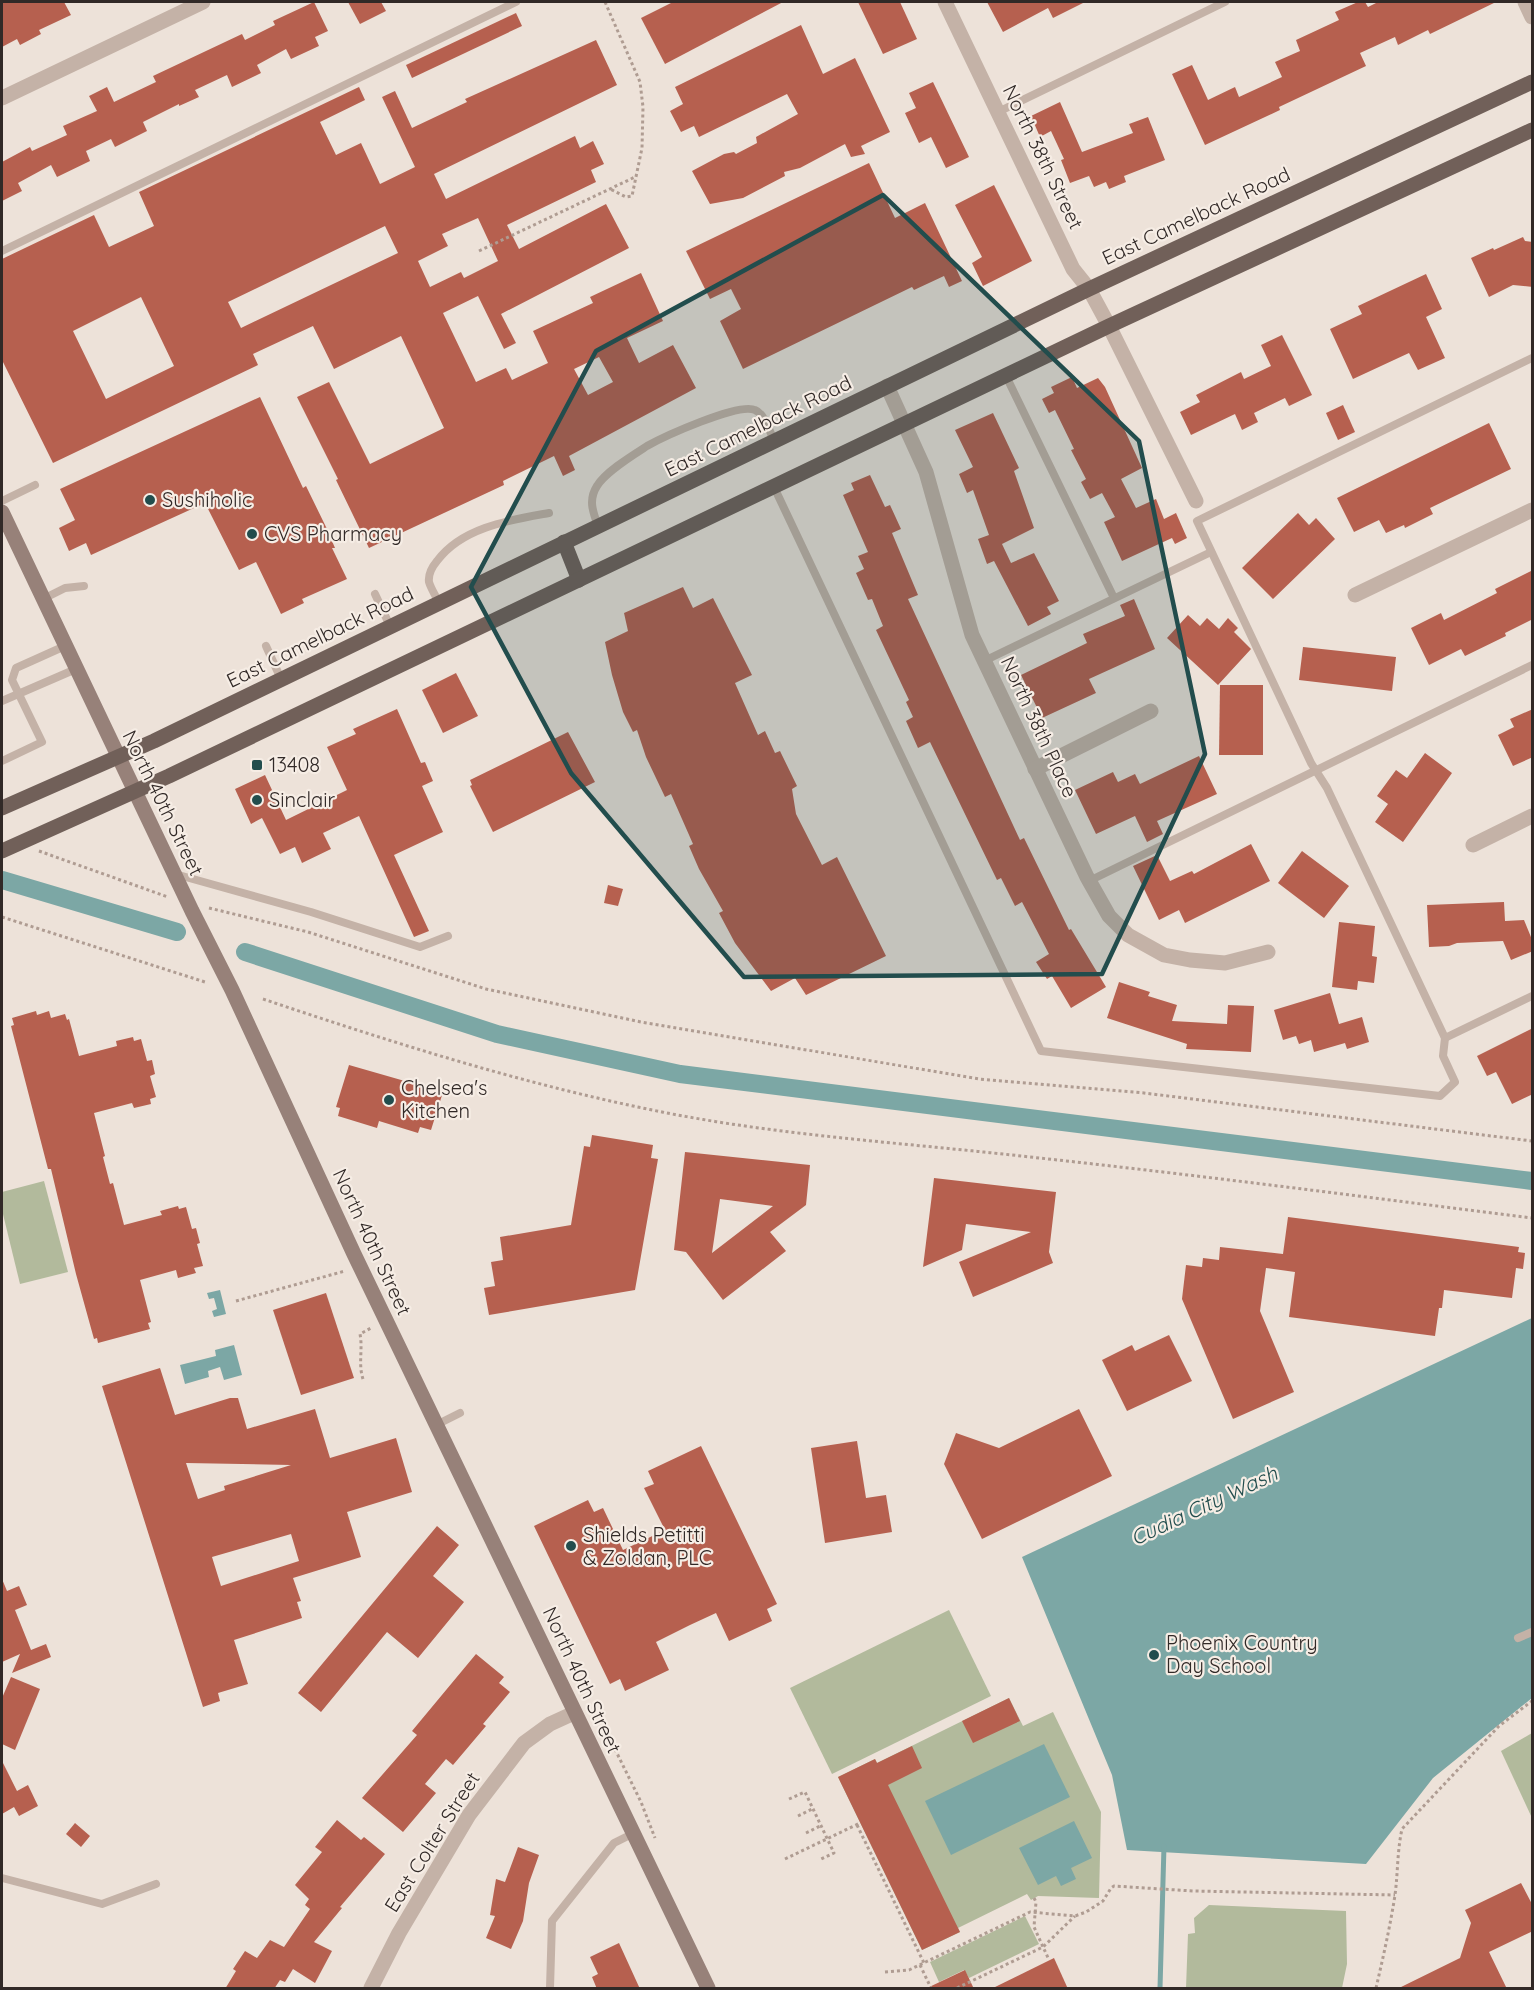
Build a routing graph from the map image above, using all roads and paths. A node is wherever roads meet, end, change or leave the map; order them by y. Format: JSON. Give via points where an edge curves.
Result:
{"nodes":[{"id":1,"x":203,"y":2,"type":"edge"},
{"id":2,"x":516,"y":2,"type":"edge"},
{"id":3,"x":605,"y":2,"type":"edge"},
{"id":4,"x":945,"y":2,"type":"edge"},
{"id":5,"x":1225,"y":2,"type":"edge"},
{"id":6,"x":1525,"y":2,"type":"edge"},
{"id":7,"x":1533,"y":17,"type":"edge"},
{"id":8,"x":1533,"y":82,"type":"edge"},
{"id":9,"x":2,"y":98,"type":"edge"},
{"id":10,"x":998,"y":112,"type":"junction"},
{"id":11,"x":1533,"y":130,"type":"edge"},
{"id":12,"x":635,"y":177,"type":"junction"},
{"id":13,"x":610,"y":189,"type":"junction"},
{"id":14,"x":2,"y":251,"type":"edge"},
{"id":15,"x":479,"y":251,"type":"dead end"},
{"id":16,"x":1089,"y":289,"type":"junction"},
{"id":17,"x":1109,"y":326,"type":"junction"},
{"id":18,"x":1533,"y":358,"type":"edge"},
{"id":19,"x":1006,"y":376,"type":"junction"},
{"id":20,"x":887,"y":386,"type":"junction"},
{"id":21,"x":905,"y":424,"type":"junction"},
{"id":22,"x":774,"y":441,"type":"junction"},
{"id":23,"x":35,"y":485,"type":"dead end"},
{"id":24,"x":774,"y":486,"type":"junction"},
{"id":25,"x":1196,"y":501,"type":"dead end"},
{"id":26,"x":1533,"y":510,"type":"edge"},
{"id":27,"x":2,"y":511,"type":"edge"},
{"id":28,"x":549,"y":513,"type":"dead end"},
{"id":29,"x":598,"y":526,"type":"junction"},
{"id":30,"x":564,"y":542,"type":"junction"},
{"id":31,"x":1211,"y":552,"type":"junction"},
{"id":32,"x":579,"y":580,"type":"junction"},
{"id":33,"x":84,"y":586,"type":"dead end"},
{"id":34,"x":375,"y":594,"type":"dead end"},
{"id":35,"x":1354,"y":595,"type":"dead end"},
{"id":36,"x":1114,"y":598,"type":"junction"},
{"id":37,"x":43,"y":599,"type":"junction"},
{"id":38,"x":439,"y":603,"type":"junction"},
{"id":39,"x":390,"y":626,"type":"junction"},
{"id":40,"x":65,"y":646,"type":"junction"},
{"id":41,"x":266,"y":646,"type":"dead end"},
{"id":42,"x":984,"y":661,"type":"junction"},
{"id":43,"x":1533,"y":665,"type":"edge"},
{"id":44,"x":76,"y":669,"type":"junction"},
{"id":45,"x":281,"y":679,"type":"junction"},
{"id":46,"x":19,"y":693,"type":"junction"},
{"id":47,"x":2,"y":701,"type":"edge"},
{"id":48,"x":1151,"y":711,"type":"dead end"},
{"id":49,"x":118,"y":757,"type":"junction"},
{"id":50,"x":2,"y":761,"type":"edge"},
{"id":51,"x":1035,"y":769,"type":"junction"},
{"id":52,"x":1316,"y":770,"type":"junction"},
{"id":53,"x":135,"y":792,"type":"junction"},
{"id":54,"x":4,"y":804,"type":"edge"},
{"id":55,"x":1533,"y":816,"type":"edge"},
{"id":56,"x":1473,"y":845,"type":"dead end"},
{"id":57,"x":2,"y":851,"type":"edge"},
{"id":58,"x":42,"y":853,"type":"dead end"},
{"id":59,"x":174,"y":874,"type":"junction"},
{"id":60,"x":1089,"y":881,"type":"junction"},
{"id":61,"x":156,"y":893,"type":"dead end"},
{"id":62,"x":226,"y":912,"type":"dead end"},
{"id":63,"x":2,"y":917,"type":"edge"},
{"id":64,"x":448,"y":936,"type":"dead end"},
{"id":65,"x":1268,"y":952,"type":"dead end"},
{"id":66,"x":205,"y":982,"type":"dead end"},
{"id":67,"x":1533,"y":996,"type":"edge"},
{"id":68,"x":263,"y":999,"type":"dead end"},
{"id":69,"x":1445,"y":1038,"type":"junction"},
{"id":70,"x":1533,"y":1141,"type":"edge"},
{"id":71,"x":1533,"y":1218,"type":"edge"},
{"id":72,"x":345,"y":1271,"type":"dead end"},
{"id":73,"x":236,"y":1301,"type":"dead end"},
{"id":74,"x":371,"y":1328,"type":"dead end"},
{"id":75,"x":363,"y":1379,"type":"dead end"},
{"id":76,"x":460,"y":1413,"type":"dead end"},
{"id":77,"x":436,"y":1425,"type":"junction"},
{"id":78,"x":1533,"y":1632,"type":"edge"},
{"id":79,"x":1518,"y":1638,"type":"dead end"},
{"id":80,"x":1533,"y":1701,"type":"edge"},
{"id":81,"x":574,"y":1713,"type":"junction"},
{"id":82,"x":607,"y":1733,"type":"dead end"},
{"id":83,"x":789,"y":1799,"type":"dead end"},
{"id":84,"x":813,"y":1809,"type":"junction"},
{"id":85,"x":798,"y":1816,"type":"dead end"},
{"id":86,"x":821,"y":1825,"type":"junction"},
{"id":87,"x":806,"y":1833,"type":"dead end"},
{"id":88,"x":632,"y":1834,"type":"junction"},
{"id":89,"x":828,"y":1839,"type":"junction"},
{"id":90,"x":659,"y":1847,"type":"dead end"},
{"id":91,"x":785,"y":1859,"type":"dead end"},
{"id":92,"x":819,"y":1860,"type":"dead end"},
{"id":93,"x":2,"y":1878,"type":"edge"},
{"id":94,"x":156,"y":1884,"type":"dead end"},
{"id":95,"x":1395,"y":1895,"type":"junction"},
{"id":96,"x":1034,"y":1898,"type":"dead end"},
{"id":97,"x":1036,"y":1913,"type":"junction"},
{"id":98,"x":1075,"y":1916,"type":"junction"},
{"id":99,"x":1043,"y":1947,"type":"junction"},
{"id":100,"x":1049,"y":1960,"type":"dead end"},
{"id":101,"x":922,"y":1964,"type":"junction"},
{"id":102,"x":885,"y":1972,"type":"dead end"},
{"id":103,"x":372,"y":1989,"type":"edge"},
{"id":104,"x":550,"y":1989,"type":"edge"},
{"id":105,"x":708,"y":1989,"type":"edge"},
{"id":106,"x":932,"y":1989,"type":"edge"},
{"id":107,"x":957,"y":1989,"type":"edge"},
{"id":108,"x":1376,"y":1989,"type":"edge"}],
"edges":[{"from":1,"to":9,"type":"street"},
{"from":2,"to":14,"type":"lane"},
{"from":3,"to":12,"type":"path","via":[[640,82],[643,133]]},
{"from":4,"to":10,"type":"street","name":"North 38th Street"},
{"from":5,"to":10,"type":"lane"},
{"from":6,"to":7,"type":"street"},
{"from":8,"to":16,"type":"main road","name":"East Camelback Road"},
{"from":10,"to":16,"type":"street","name":"North 38th Street","via":[[1073,268]]},
{"from":11,"to":17,"type":"main road"},
{"from":12,"to":13,"type":"path"},
{"from":12,"to":13,"type":"path","via":[[632,196]]},
{"from":13,"to":15,"type":"path"},
{"from":16,"to":17,"type":"street","name":"North 38th Street"},
{"from":16,"to":20,"type":"main road","name":"East Camelback Road"},
{"from":17,"to":19,"type":"main road"},
{"from":17,"to":25,"type":"street"},
{"from":18,"to":31,"type":"lane","via":[[1197,521]]},
{"from":19,"to":21,"type":"main road"},
{"from":19,"to":36,"type":"lane"},
{"from":20,"to":21,"type":"street","name":"North 38th Place"},
{"from":20,"to":22,"type":"main road","name":"East Camelback Road"},
{"from":21,"to":24,"type":"main road"},
{"from":21,"to":42,"type":"street","name":"North 38th Place","via":[[926,472],[972,635]]},
{"from":22,"to":29,"type":"main road","name":"East Camelback Road"},
{"from":22,"to":29,"type":"lane","via":[[761,415],[746,409],[723,413],[648,446],[597,485],[592,510]]},
{"from":23,"to":27,"type":"lane"},
{"from":24,"to":32,"type":"main road"},
{"from":24,"to":69,"type":"lane","via":[[1041,1051],[1440,1096],[1455,1082],[1443,1056]]},
{"from":26,"to":35,"type":"street"},
{"from":27,"to":37,"type":"main road","name":"North 40th Street"},
{"from":28,"to":38,"type":"lane","via":[[507,520],[446,549],[431,568],[429,580]]},
{"from":29,"to":30,"type":"main road","name":"East Camelback Road"},
{"from":30,"to":32,"type":"main road"},
{"from":30,"to":38,"type":"main road","name":"East Camelback Road"},
{"from":31,"to":36,"type":"lane"},
{"from":31,"to":52,"type":"lane"},
{"from":32,"to":53,"type":"main road"},
{"from":33,"to":37,"type":"lane","via":[[65,588]]},
{"from":34,"to":39,"type":"lane"},
{"from":36,"to":42,"type":"lane"},
{"from":37,"to":40,"type":"main road","name":"North 40th Street"},
{"from":38,"to":39,"type":"main road","name":"East Camelback Road"},
{"from":39,"to":45,"type":"main road","name":"East Camelback Road"},
{"from":40,"to":44,"type":"main road","name":"North 40th Street"},
{"from":40,"to":46,"type":"lane","via":[[16,668],[12,680]]},
{"from":41,"to":45,"type":"lane"},
{"from":42,"to":51,"type":"street","name":"North 38th Place"},
{"from":43,"to":52,"type":"lane"},
{"from":44,"to":46,"type":"lane"},
{"from":44,"to":49,"type":"main road","name":"North 40th Street"},
{"from":45,"to":49,"type":"main road","name":"East Camelback Road"},
{"from":46,"to":47,"type":"lane"},
{"from":46,"to":50,"type":"lane","via":[[42,742]]},
{"from":48,"to":51,"type":"street"},
{"from":49,"to":53,"type":"main road","name":"North 40th Street"},
{"from":49,"to":54,"type":"main road","name":"East Camelback Road"},
{"from":51,"to":60,"type":"street","name":"North 38th Place"},
{"from":52,"to":60,"type":"lane"},
{"from":52,"to":69,"type":"lane"},
{"from":53,"to":57,"type":"main road"},
{"from":53,"to":59,"type":"main road","name":"North 40th Street"},
{"from":55,"to":56,"type":"street"},
{"from":58,"to":61,"type":"path"},
{"from":59,"to":64,"type":"lane","via":[[420,947]]},
{"from":59,"to":77,"type":"main road","name":"North 40th Street"},
{"from":60,"to":65,"type":"street","name":"North 38th Place","via":[[1109,916],[1128,935],[1164,955],[1225,963]]},
{"from":62,"to":70,"type":"path","via":[[308,932],[486,989],[641,1022],[979,1079],[1144,1093]]},
{"from":63,"to":66,"type":"path"},
{"from":67,"to":69,"type":"lane"},
{"from":68,"to":71,"type":"path","via":[[391,1042],[665,1113],[779,1130]]},
{"from":72,"to":73,"type":"path"},
{"from":74,"to":75,"type":"path","via":[[360,1334],[359,1367]]},
{"from":76,"to":77,"type":"lane"},
{"from":77,"to":81,"type":"main road","name":"North 40th Street"},
{"from":78,"to":79,"type":"lane"},
{"from":80,"to":95,"type":"path","via":[[1498,1726],[1402,1829]]},
{"from":81,"to":88,"type":"main road","name":"North 40th Street"},
{"from":81,"to":103,"type":"street","name":"East Colter Street","via":[[524,1743],[469,1815],[399,1933]]},
{"from":82,"to":90,"type":"path"},
{"from":83,"to":84,"type":"path","via":[[805,1792]]},
{"from":84,"to":85,"type":"path"},
{"from":84,"to":86,"type":"path"},
{"from":86,"to":87,"type":"path"},
{"from":86,"to":89,"type":"path"},
{"from":88,"to":104,"type":"lane","via":[[614,1843],[552,1921]]},
{"from":88,"to":105,"type":"main road","name":"North 40th Street"},
{"from":89,"to":91,"type":"path"},
{"from":89,"to":92,"type":"path","via":[[834,1853]]},
{"from":89,"to":101,"type":"path","via":[[859,1824]]},
{"from":93,"to":94,"type":"lane","via":[[102,1904]]},
{"from":95,"to":98,"type":"path","via":[[1114,1886],[1097,1906]]},
{"from":95,"to":108,"type":"path"},
{"from":96,"to":97,"type":"path"},
{"from":97,"to":98,"type":"path"},
{"from":97,"to":99,"type":"path","via":[[1034,1927]]},
{"from":97,"to":101,"type":"path","via":[[1030,1912]]},
{"from":98,"to":99,"type":"path"},
{"from":99,"to":100,"type":"path"},
{"from":99,"to":107,"type":"path"},
{"from":101,"to":102,"type":"path","via":[[909,1970]]},
{"from":101,"to":106,"type":"path"}]}
